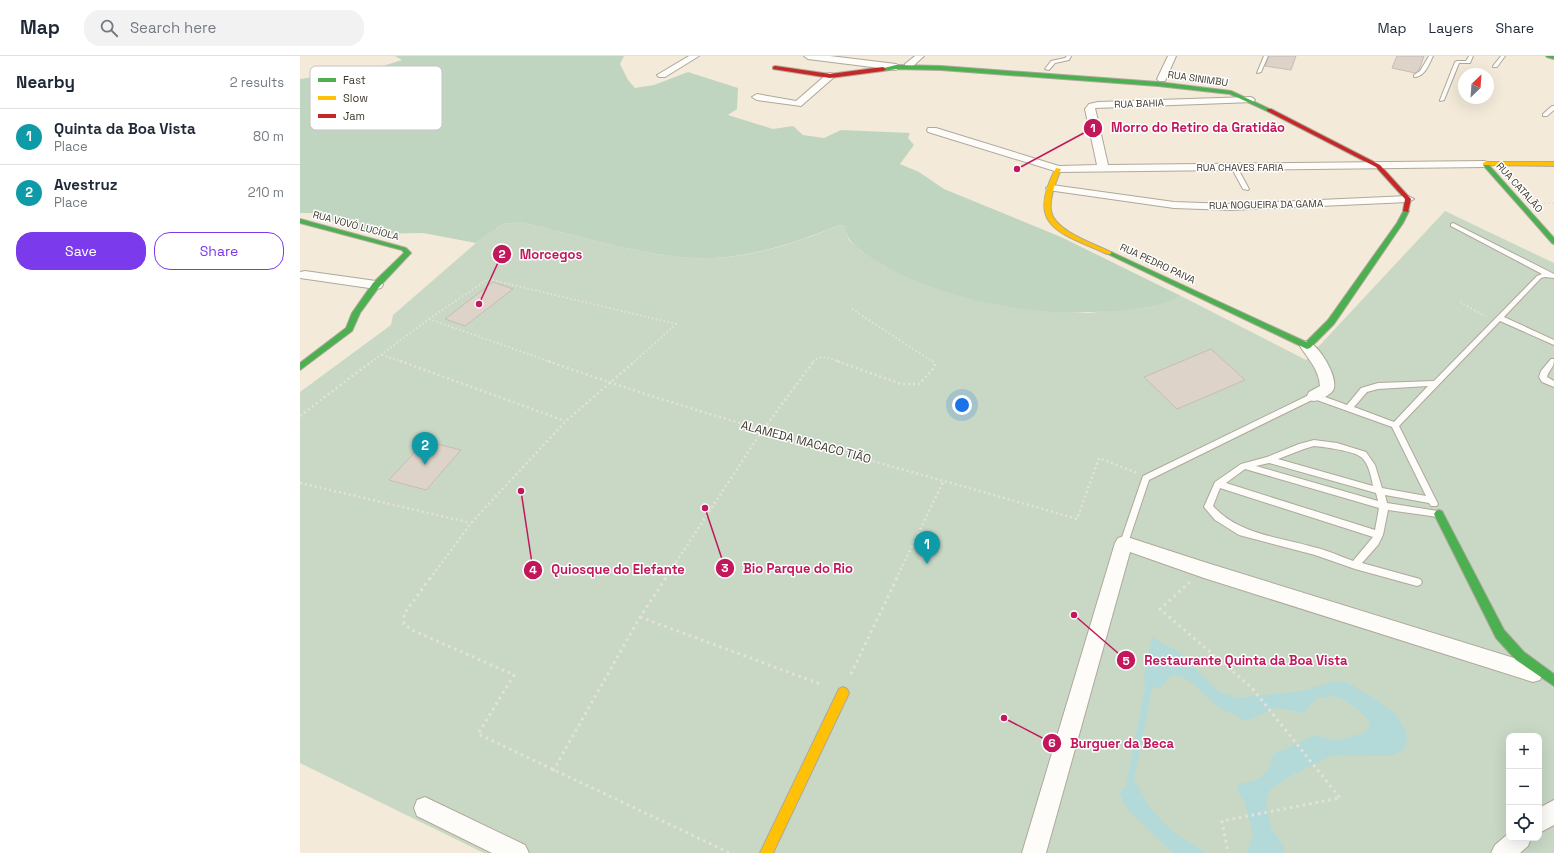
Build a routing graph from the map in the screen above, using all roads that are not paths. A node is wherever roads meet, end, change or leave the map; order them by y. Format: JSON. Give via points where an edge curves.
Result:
{"nodes":[{"id":1,"x":694,"y":56,"type":"edge"},
{"id":2,"x":808,"y":56,"type":"edge"},
{"id":3,"x":920,"y":56,"type":"edge"},
{"id":4,"x":1068,"y":56,"type":"edge"},
{"id":5,"x":1172,"y":56,"type":"edge"},
{"id":6,"x":1266,"y":56,"type":"edge"},
{"id":7,"x":1431,"y":56,"type":"edge"},
{"id":8,"x":1471,"y":56,"type":"edge"},
{"id":9,"x":1503,"y":56,"type":"edge"},
{"id":10,"x":1549,"y":56,"type":"edge"},
{"id":11,"x":1554,"y":57,"type":"edge"},
{"id":12,"x":908,"y":66,"type":"junction"},
{"id":13,"x":1495,"y":66,"type":"dead end"},
{"id":14,"x":896,"y":67,"type":"junction"},
{"id":15,"x":775,"y":68,"type":"dead end"},
{"id":16,"x":1047,"y":69,"type":"dead end"},
{"id":17,"x":1259,"y":72,"type":"dead end"},
{"id":18,"x":662,"y":75,"type":"dead end"},
{"id":19,"x":830,"y":76,"type":"junction"},
{"id":20,"x":1416,"y":76,"type":"dead end"},
{"id":21,"x":1162,"y":79,"type":"dead end"},
{"id":22,"x":757,"y":97,"type":"dead end"},
{"id":23,"x":1250,"y":100,"type":"junction"},
{"id":24,"x":1442,"y":100,"type":"dead end"},
{"id":25,"x":1554,"y":107,"type":"edge"},
{"id":26,"x":1545,"y":115,"type":"dead end"},
{"id":27,"x":932,"y":130,"type":"dead end"},
{"id":28,"x":1485,"y":164,"type":"junction"},
{"id":29,"x":1554,"y":164,"type":"edge"},
{"id":30,"x":1378,"y":166,"type":"junction"},
{"id":31,"x":1234,"y":167,"type":"junction"},
{"id":32,"x":1103,"y":168,"type":"junction"},
{"id":33,"x":1058,"y":169,"type":"junction"},
{"id":34,"x":1052,"y":188,"type":"junction"},
{"id":35,"x":1246,"y":189,"type":"dead end"},
{"id":36,"x":1408,"y":199,"type":"junction"},
{"id":37,"x":300,"y":221,"type":"edge"},
{"id":38,"x":1453,"y":225,"type":"dead end"},
{"id":39,"x":1554,"y":242,"type":"edge"},
{"id":40,"x":304,"y":275,"type":"dead end"},
{"id":41,"x":1552,"y":276,"type":"edge"},
{"id":42,"x":376,"y":285,"type":"junction"},
{"id":43,"x":1498,"y":320,"type":"junction"},
{"id":44,"x":1554,"y":343,"type":"edge"},
{"id":45,"x":1307,"y":346,"type":"junction"},
{"id":46,"x":1554,"y":361,"type":"edge"},
{"id":47,"x":300,"y":367,"type":"edge"},
{"id":48,"x":1437,"y":383,"type":"junction"},
{"id":49,"x":1554,"y":384,"type":"edge"},
{"id":50,"x":1314,"y":396,"type":"junction"},
{"id":51,"x":1348,"y":409,"type":"junction"},
{"id":52,"x":1395,"y":424,"type":"junction"},
{"id":53,"x":1269,"y":460,"type":"junction"},
{"id":54,"x":1244,"y":466,"type":"junction"},
{"id":55,"x":1218,"y":484,"type":"junction"},
{"id":56,"x":1380,"y":491,"type":"junction"},
{"id":57,"x":1432,"y":500,"type":"junction"},
{"id":58,"x":1384,"y":506,"type":"junction"},
{"id":59,"x":1439,"y":514,"type":"junction"},
{"id":60,"x":1379,"y":535,"type":"junction"},
{"id":61,"x":1124,"y":543,"type":"junction"},
{"id":62,"x":1355,"y":565,"type":"junction"},
{"id":63,"x":1417,"y":582,"type":"dead end"},
{"id":64,"x":1551,"y":679,"type":"edge"},
{"id":65,"x":843,"y":692,"type":"road end"},
{"id":66,"x":425,"y":808,"type":"dead end"},
{"id":67,"x":1554,"y":811,"type":"edge"},
{"id":68,"x":1542,"y":820,"type":"edge"},
{"id":69,"x":1517,"y":841,"type":"edge"},
{"id":70,"x":517,"y":853,"type":"edge"},
{"id":71,"x":766,"y":853,"type":"edge"},
{"id":72,"x":1034,"y":853,"type":"edge"},
{"id":73,"x":1503,"y":853,"type":"edge"}],
"edges":[{"from":1,"to":18,"type":"street"},
{"from":2,"to":14,"type":"street"},
{"from":3,"to":12,"type":"street"},
{"from":4,"to":16,"type":"lane","via":[[1067,59],[1053,62]]},
{"from":5,"to":21,"type":"street"},
{"from":6,"to":17,"type":"lane"},
{"from":7,"to":20,"type":"lane","via":[[1422,72]]},
{"from":8,"to":24,"type":"lane","via":[[1468,62],[1457,62]]},
{"from":9,"to":13,"type":"lane"},
{"from":10,"to":11,"type":"street"},
{"from":12,"to":14,"type":"street","name":"RUA SINIMBU"},
{"from":12,"to":23,"type":"street","name":"RUA SINIMBU","via":[[1158,84],[1218,90]]},
{"from":14,"to":19,"type":"street","name":"RUA SINIMBU"},
{"from":15,"to":19,"type":"street","name":"RUA SINIMBU"},
{"from":19,"to":22,"type":"street","via":[[798,104]]},
{"from":23,"to":30,"type":"street","name":"RUA SINIMBU"},
{"from":23,"to":32,"type":"street","name":"RUA BAHIA","via":[[1092,106],[1090,109]]},
{"from":25,"to":26,"type":"lane"},
{"from":27,"to":33,"type":"street","name":"RUA CHAVES FARIA"},
{"from":28,"to":29,"type":"street","name":"RUA CHAVES FARIA"},
{"from":28,"to":30,"type":"street","name":"RUA CHAVES FARIA"},
{"from":28,"to":39,"type":"street","name":"RUA CATALÃO"},
{"from":30,"to":31,"type":"street","name":"RUA CHAVES FARIA"},
{"from":30,"to":36,"type":"street","name":"RUA SINIMBU"},
{"from":31,"to":32,"type":"street","name":"RUA CHAVES FARIA"},
{"from":31,"to":35,"type":"lane"},
{"from":32,"to":33,"type":"street","name":"RUA CHAVES FARIA"},
{"from":33,"to":34,"type":"street","name":"RUA PEDRO PAIVA"},
{"from":34,"to":36,"type":"street","name":"RUA NOGUEIRA DA GAMA","via":[[1174,205],[1230,207]]},
{"from":34,"to":45,"type":"street","name":"RUA PEDRO PAIVA","via":[[1048,200],[1049,218],[1063,231]]},
{"from":36,"to":45,"type":"street","via":[[1407,209],[1400,223],[1330,322]]},
{"from":37,"to":42,"type":"street","name":"RUA VOVÓ LUCÍOLA","via":[[407,251],[404,259]]},
{"from":38,"to":41,"type":"lane"},
{"from":40,"to":42,"type":"street"},
{"from":41,"to":43,"type":"lane","via":[[1539,277]]},
{"from":42,"to":47,"type":"street","via":[[356,313],[349,329]]},
{"from":43,"to":44,"type":"lane"},
{"from":43,"to":48,"type":"lane"},
{"from":45,"to":50,"type":"street","via":[[1324,367],[1327,379],[1327,388]]},
{"from":46,"to":49,"type":"lane","via":[[1543,377]]},
{"from":48,"to":51,"type":"lane","via":[[1378,386],[1364,390]]},
{"from":48,"to":52,"type":"lane"},
{"from":50,"to":51,"type":"lane"},
{"from":50,"to":61,"type":"lane","via":[[1146,478]]},
{"from":51,"to":52,"type":"lane"},
{"from":52,"to":57,"type":"lane"},
{"from":53,"to":54,"type":"lane"},
{"from":53,"to":56,"type":"lane"},
{"from":53,"to":56,"type":"lane","via":[[1314,443],[1337,446],[1363,454],[1371,465]]},
{"from":54,"to":55,"type":"lane"},
{"from":54,"to":58,"type":"lane"},
{"from":55,"to":60,"type":"lane"},
{"from":55,"to":62,"type":"lane","via":[[1208,506],[1218,518],[1242,532],[1315,551]]},
{"from":56,"to":57,"type":"lane"},
{"from":56,"to":58,"type":"lane"},
{"from":57,"to":59,"type":"lane"},
{"from":58,"to":59,"type":"lane"},
{"from":58,"to":60,"type":"lane"},
{"from":59,"to":64,"type":"street","via":[[1500,634],[1520,656]]},
{"from":60,"to":62,"type":"lane"},
{"from":61,"to":64,"type":"street"},
{"from":61,"to":72,"type":"street"},
{"from":62,"to":63,"type":"lane"},
{"from":65,"to":71,"type":"street"},
{"from":66,"to":70,"type":"street"},
{"from":67,"to":68,"type":"street"},
{"from":69,"to":73,"type":"street"}]}
